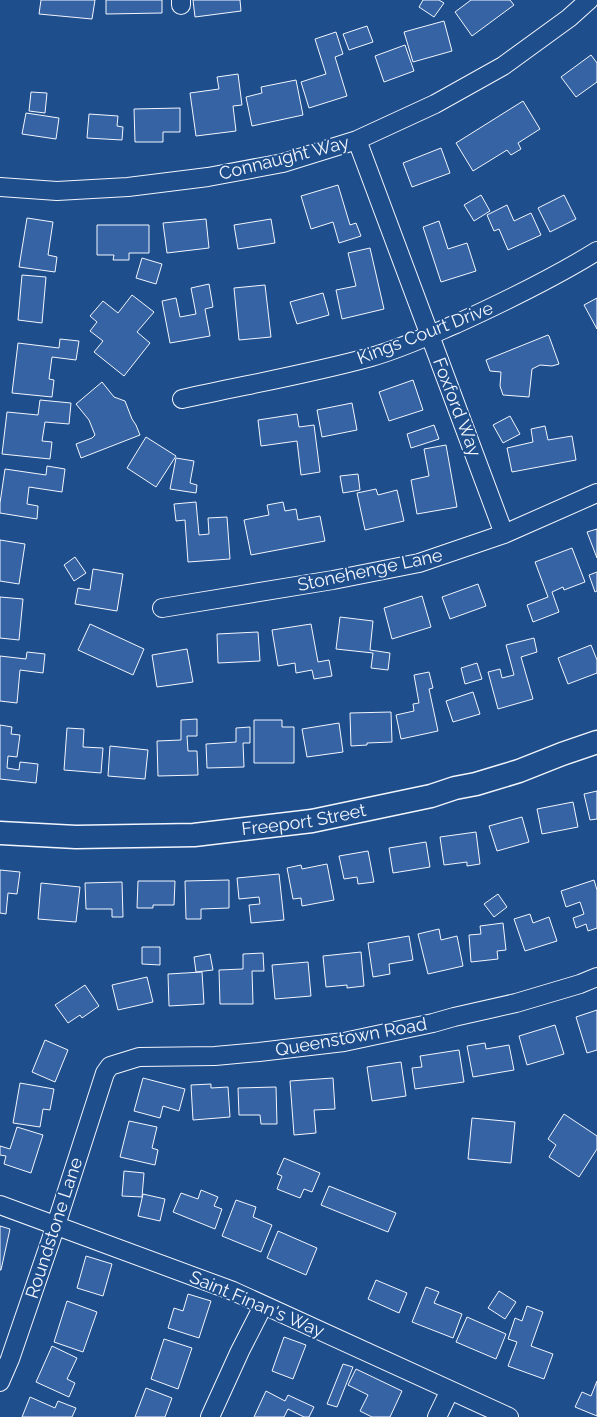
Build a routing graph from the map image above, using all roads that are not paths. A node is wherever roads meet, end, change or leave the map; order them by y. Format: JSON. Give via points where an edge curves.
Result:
{"nodes":[{"id":1,"x":589,"y":0,"type":"edge"},
{"id":2,"x":357,"y":140,"type":"junction"},
{"id":3,"x":0,"y":187,"type":"edge"},
{"id":4,"x":597,"y":251,"type":"edge"},
{"id":5,"x":430,"y":335,"type":"junction"},
{"id":6,"x":182,"y":399,"type":"dead end"},
{"id":7,"x":597,"y":492,"type":"edge"},
{"id":8,"x":504,"y":534,"type":"junction"},
{"id":9,"x":162,"y":608,"type":"dead end"},
{"id":10,"x":597,"y":742,"type":"edge"},
{"id":11,"x":0,"y":832,"type":"edge"},
{"id":12,"x":597,"y":977,"type":"edge"},
{"id":13,"x":104,"y":1073,"type":"joint"},
{"id":14,"x":0,"y":1205,"type":"edge"},
{"id":15,"x":56,"y":1225,"type":"junction"},
{"id":16,"x":263,"y":1306,"type":"junction"},
{"id":17,"x":0,"y":1382,"type":"edge"},
{"id":18,"x":450,"y":1390,"type":"junction"},
{"id":19,"x":210,"y":1417,"type":"edge"},
{"id":20,"x":437,"y":1417,"type":"edge"},
{"id":21,"x":509,"y":1417,"type":"edge"}],
"edges":[{"from":1,"to":2,"type":"street","name":"Connaught Way","via":[[503,66],[435,104]]},
{"from":2,"to":3,"type":"street","name":"Connaught Way","via":[[283,163],[208,178],[66,190]]},
{"from":2,"to":5,"type":"street","name":"Foxford Way"},
{"from":4,"to":5,"type":"street","name":"Kings Court Drive","via":[[503,303]]},
{"from":5,"to":6,"type":"street","name":"Kings Court Drive","via":[[373,356]]},
{"from":5,"to":8,"type":"street","name":"Foxford Way"},
{"from":7,"to":8,"type":"street","name":"Stonehenge Lane"},
{"from":8,"to":9,"type":"street","name":"Stonehenge Lane","via":[[419,563]]},
{"from":10,"to":11,"type":"main road","name":"Freeport Street","via":[[476,784],[312,821],[194,834],[76,837]]},
{"from":12,"to":13,"type":"street","name":"Queenstown Road","via":[[516,1003],[344,1042],[216,1056],[139,1057],[110,1066]]},
{"from":13,"to":15,"type":"street","name":"Roundstone Lane"},
{"from":14,"to":15,"type":"street","name":"Saint Finan's Way"},
{"from":15,"to":16,"type":"street","name":"Saint Finan's Way","via":[[233,1291]]},
{"from":15,"to":17,"type":"street","name":"Roundstone Lane"},
{"from":16,"to":18,"type":"street","name":"Saint Finan's Way"},
{"from":16,"to":19,"type":"street"},
{"from":18,"to":20,"type":"street"},
{"from":18,"to":21,"type":"street","name":"Saint Finan's Way"}]}
